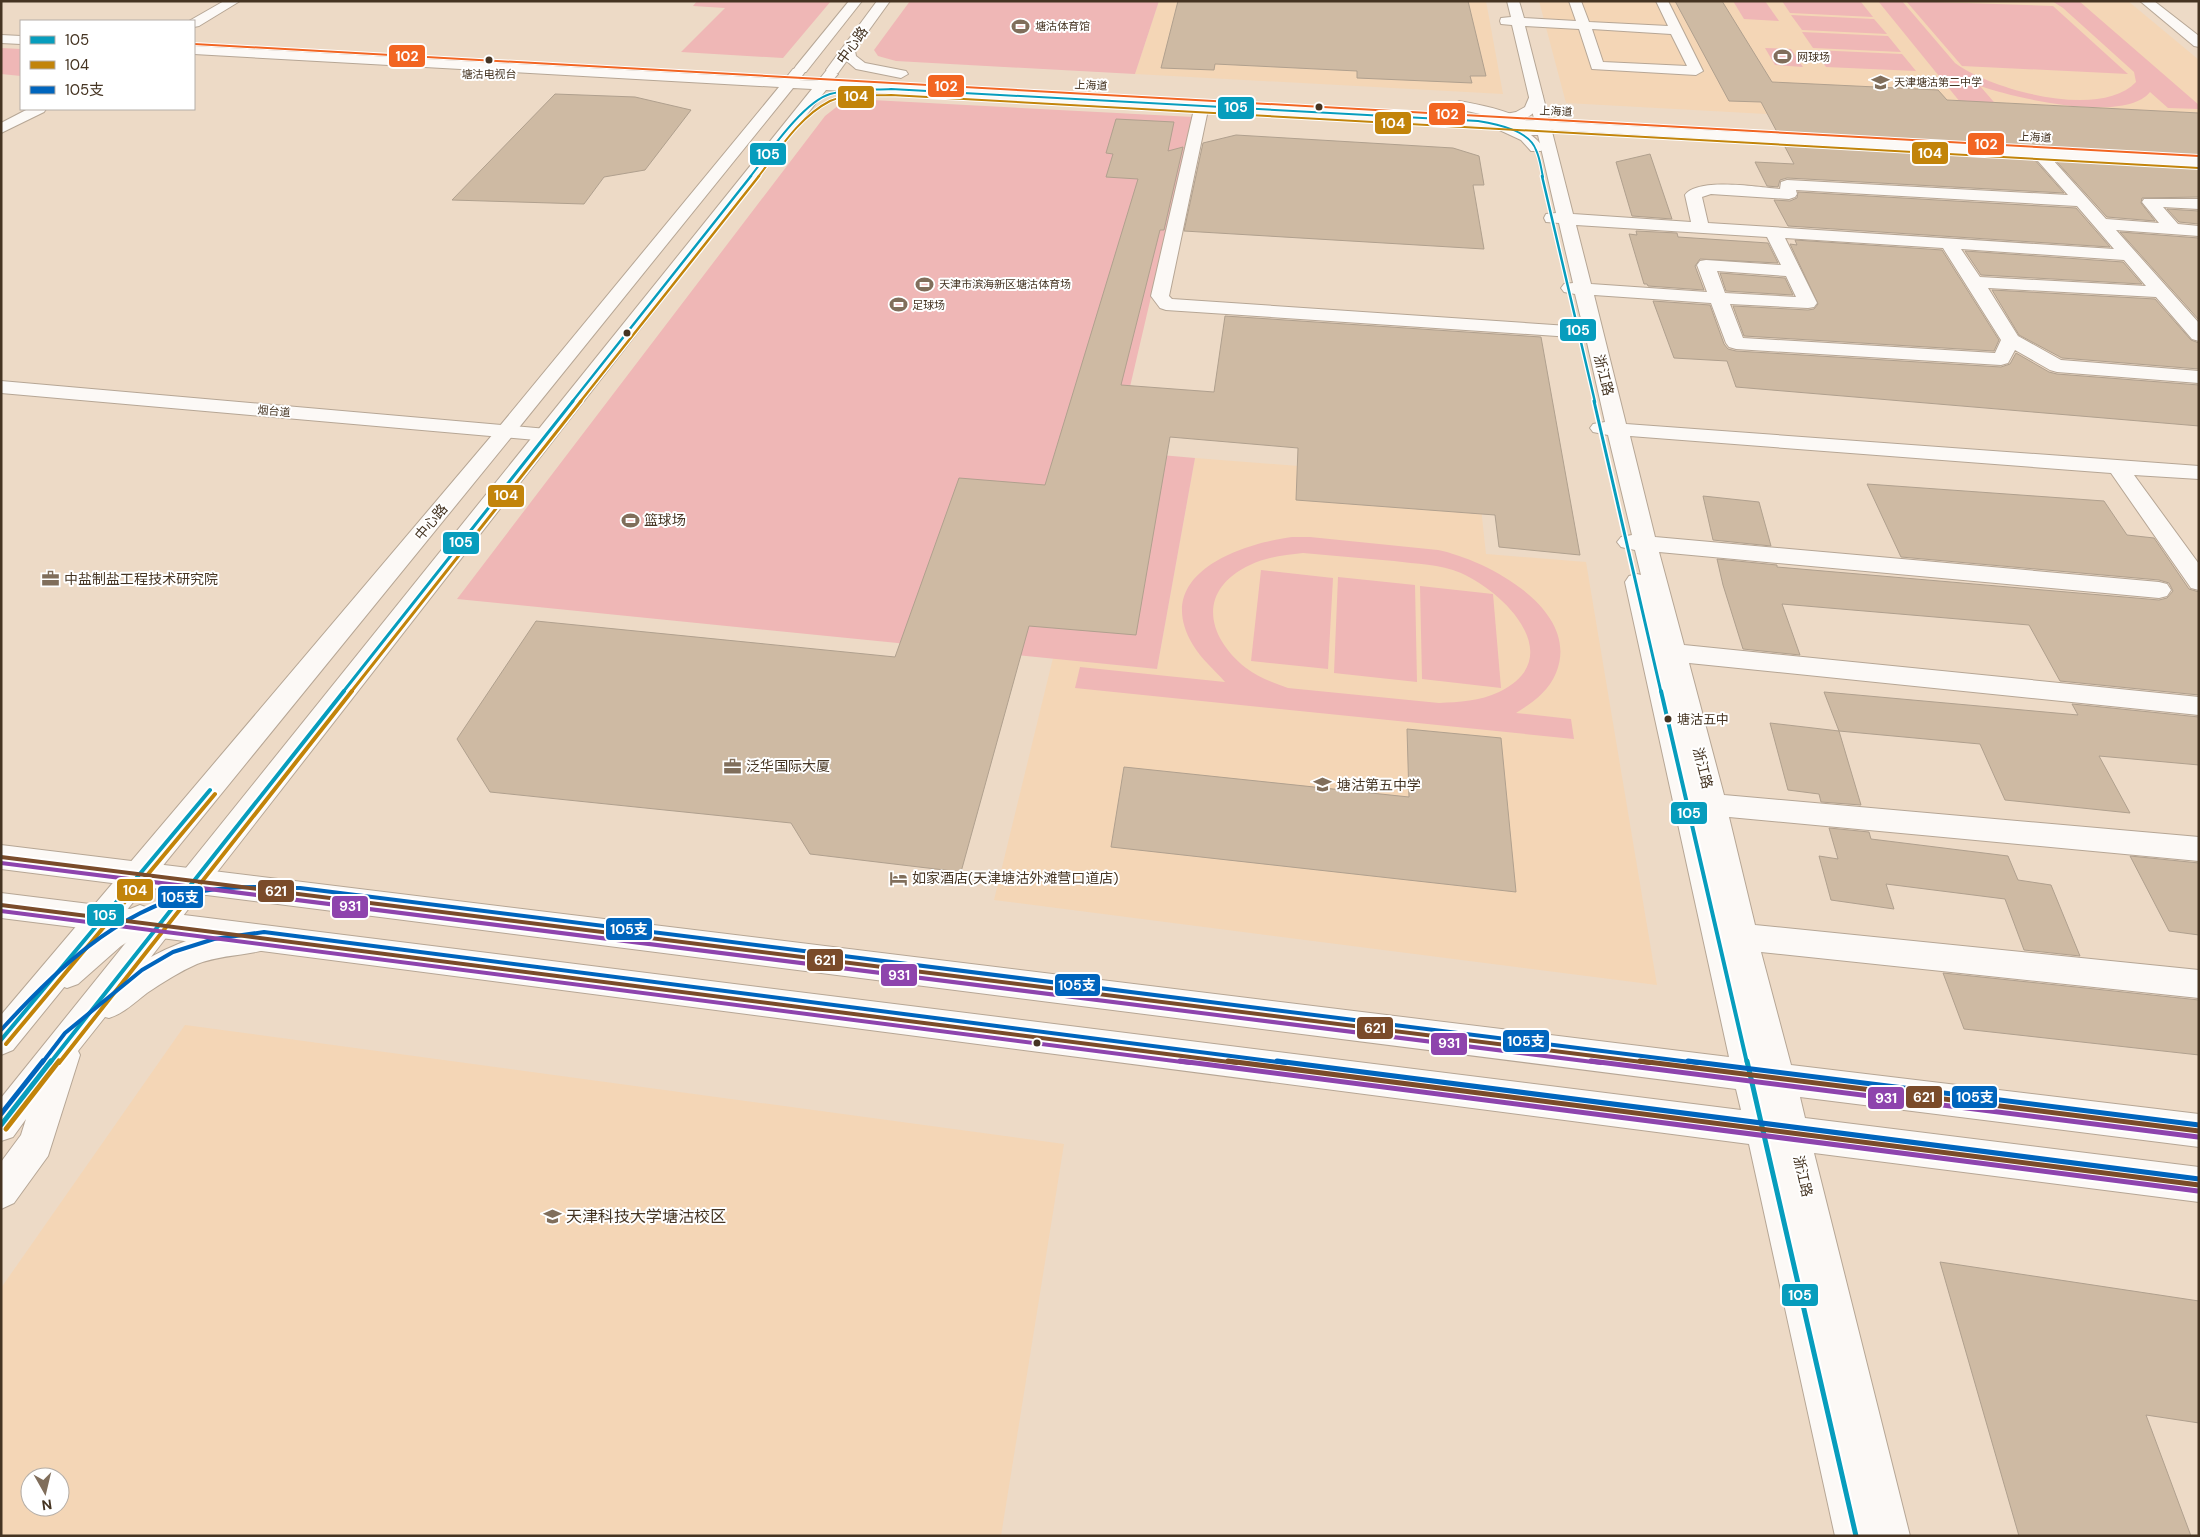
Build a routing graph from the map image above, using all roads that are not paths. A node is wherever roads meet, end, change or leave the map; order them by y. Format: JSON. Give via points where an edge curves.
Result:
{"nodes":[{"id":1,"x":224,"y":1,"type":"edge"},
{"id":2,"x":234,"y":1,"type":"edge"},
{"id":3,"x":856,"y":1,"type":"edge"},
{"id":4,"x":884,"y":1,"type":"edge"},
{"id":5,"x":1502,"y":1,"type":"edge"},
{"id":6,"x":1513,"y":1,"type":"edge"},
{"id":7,"x":1574,"y":1,"type":"edge"},
{"id":8,"x":1662,"y":1,"type":"edge"},
{"id":9,"x":2146,"y":1,"type":"edge"},
{"id":10,"x":2156,"y":1,"type":"edge"},
{"id":11,"x":189,"y":20,"type":"edge"},
{"id":12,"x":1512,"y":22,"type":"junction"},
{"id":13,"x":195,"y":23,"type":"edge"},
{"id":14,"x":1584,"y":25,"type":"junction"},
{"id":15,"x":1675,"y":30,"type":"junction"},
{"id":16,"x":2199,"y":34,"type":"edge"},
{"id":17,"x":195,"y":35,"type":"edge"},
{"id":18,"x":1,"y":39,"type":"edge"},
{"id":19,"x":20,"y":40,"type":"edge"},
{"id":20,"x":2199,"y":43,"type":"edge"},
{"id":21,"x":849,"y":49,"type":"junction"},
{"id":22,"x":195,"y":50,"type":"edge"},
{"id":23,"x":901,"y":74,"type":"junction"},
{"id":24,"x":725,"y":80,"type":"junction"},
{"id":25,"x":808,"y":81,"type":"junction"},
{"id":26,"x":891,"y":89,"type":"junction"},
{"id":27,"x":1202,"y":105,"type":"junction"},
{"id":28,"x":24,"y":110,"type":"edge"},
{"id":29,"x":36,"y":110,"type":"edge"},
{"id":30,"x":764,"y":114,"type":"junction"},
{"id":31,"x":798,"y":116,"type":"junction"},
{"id":32,"x":1470,"y":120,"type":"junction"},
{"id":33,"x":1531,"y":121,"type":"junction"},
{"id":34,"x":1,"y":122,"type":"edge"},
{"id":35,"x":1,"y":129,"type":"edge"},
{"id":36,"x":2199,"y":147,"type":"edge"},
{"id":37,"x":2039,"y":153,"type":"junction"},
{"id":38,"x":2199,"y":162,"type":"edge"},
{"id":39,"x":2080,"y":202,"type":"junction"},
{"id":40,"x":2199,"y":204,"type":"edge"},
{"id":41,"x":1559,"y":218,"type":"junction"},
{"id":42,"x":2100,"y":224,"type":"junction"},
{"id":43,"x":1701,"y":228,"type":"junction"},
{"id":44,"x":2173,"y":229,"type":"junction"},
{"id":45,"x":2199,"y":231,"type":"edge"},
{"id":46,"x":1773,"y":232,"type":"junction"},
{"id":47,"x":1948,"y":243,"type":"junction"},
{"id":48,"x":2126,"y":254,"type":"junction"},
{"id":49,"x":1793,"y":271,"type":"junction"},
{"id":50,"x":1975,"y":282,"type":"junction"},
{"id":51,"x":1577,"y":288,"type":"junction"},
{"id":52,"x":2160,"y":292,"type":"junction"},
{"id":53,"x":1718,"y":298,"type":"junction"},
{"id":54,"x":1587,"y":333,"type":"junction"},
{"id":55,"x":2199,"y":335,"type":"edge"},
{"id":56,"x":2010,"y":340,"type":"junction"},
{"id":57,"x":2199,"y":377,"type":"edge"},
{"id":58,"x":1,"y":387,"type":"edge"},
{"id":59,"x":1609,"y":428,"type":"junction"},
{"id":60,"x":506,"y":431,"type":"junction"},
{"id":61,"x":547,"y":435,"type":"junction"},
{"id":62,"x":2117,"y":466,"type":"junction"},
{"id":63,"x":2199,"y":473,"type":"edge"},
{"id":64,"x":1636,"y":542,"type":"junction"},
{"id":65,"x":2199,"y":582,"type":"edge"},
{"id":66,"x":2159,"y":590,"type":"dead end"},
{"id":67,"x":1663,"y":652,"type":"junction"},
{"id":68,"x":2199,"y":706,"type":"edge"},
{"id":69,"x":1700,"y":803,"type":"junction"},
{"id":70,"x":2199,"y":849,"type":"edge"},
{"id":71,"x":1,"y":857,"type":"edge"},
{"id":72,"x":140,"y":874,"type":"junction"},
{"id":73,"x":193,"y":880,"type":"junction"},
{"id":74,"x":300,"y":894,"type":"junction"},
{"id":75,"x":1,"y":905,"type":"edge"},
{"id":76,"x":142,"y":917,"type":"junction"},
{"id":77,"x":1729,"y":936,"type":"junction"},
{"id":78,"x":264,"y":938,"type":"junction"},
{"id":79,"x":2199,"y":984,"type":"edge"},
{"id":80,"x":3,"y":1037,"type":"edge"},
{"id":81,"x":68,"y":1038,"type":"junction"},
{"id":82,"x":1764,"y":1078,"type":"junction"},
{"id":83,"x":1,"y":1125,"type":"edge"},
{"id":84,"x":1777,"y":1131,"type":"junction"},
{"id":85,"x":2199,"y":1131,"type":"edge"},
{"id":86,"x":2199,"y":1185,"type":"edge"},
{"id":87,"x":1,"y":1190,"type":"edge"},
{"id":88,"x":1856,"y":1536,"type":"edge"},
{"id":89,"x":1889,"y":1536,"type":"edge"}],
"edges":[{"from":1,"to":11,"type":"main road"},
{"from":2,"to":13,"type":"main road"},
{"from":3,"to":25,"type":"main road","name":"中心路"},
{"from":4,"to":21,"type":"main road","name":"中心路"},
{"from":5,"to":12,"type":"main road","name":"浙江路"},
{"from":6,"to":12,"type":"main road","name":"浙江路"},
{"from":7,"to":14,"type":"main road"},
{"from":8,"to":15,"type":"main road"},
{"from":9,"to":20,"type":"main road"},
{"from":10,"to":16,"type":"main road"},
{"from":12,"to":14,"type":"main road"},
{"from":12,"to":33,"type":"main road","name":"浙江路"},
{"from":14,"to":15,"type":"main road"},
{"from":14,"to":15,"type":"main road","via":[[1597,66],[1696,71]]},
{"from":17,"to":25,"type":"main road","via":[[735,65]]},
{"from":18,"to":19,"type":"main road"},
{"from":21,"to":23,"type":"main road","via":[[850,57],[861,66]]},
{"from":21,"to":25,"type":"main road","name":"中心路"},
{"from":22,"to":24,"type":"main road"},
{"from":23,"to":25,"type":"main road"},
{"from":23,"to":33,"type":"main road","name":"上海道","via":[[1459,105]]},
{"from":24,"to":25,"type":"main road"},
{"from":24,"to":30,"type":"main road","via":[[752,86],[764,93]]},
{"from":25,"to":26,"type":"main road"},
{"from":25,"to":30,"type":"main road","name":"中心路"},
{"from":25,"to":31,"type":"main road","name":"中心路"},
{"from":25,"to":31,"type":"main road"},
{"from":26,"to":27,"type":"main road"},
{"from":26,"to":31,"type":"main road","via":[[835,93],[820,98]]},
{"from":27,"to":32,"type":"main road"},
{"from":27,"to":54,"type":"main road","via":[[1160,296],[1166,304]]},
{"from":28,"to":34,"type":"main road"},
{"from":29,"to":35,"type":"main road"},
{"from":30,"to":60,"type":"main road","name":"中心路"},
{"from":31,"to":61,"type":"main road","name":"中心路"},
{"from":32,"to":33,"type":"main road"},
{"from":32,"to":33,"type":"main road","via":[[1495,124],[1532,141]]},
{"from":33,"to":36,"type":"main road","name":"上海道","via":[[1571,112]]},
{"from":33,"to":37,"type":"main road"},
{"from":33,"to":41,"type":"main road","name":"浙江路"},
{"from":37,"to":38,"type":"main road"},
{"from":37,"to":39,"type":"main road"},
{"from":39,"to":42,"type":"main road"},
{"from":39,"to":43,"type":"main road","via":[[1787,185],[1790,194],[1710,189],[1692,195]]},
{"from":40,"to":44,"type":"main road","via":[[2150,202]]},
{"from":41,"to":43,"type":"main road"},
{"from":41,"to":51,"type":"main road","name":"浙江路"},
{"from":42,"to":44,"type":"main road"},
{"from":42,"to":48,"type":"main road"},
{"from":43,"to":46,"type":"main road"},
{"from":44,"to":45,"type":"main road"},
{"from":46,"to":47,"type":"main road"},
{"from":46,"to":49,"type":"main road"},
{"from":47,"to":48,"type":"main road"},
{"from":47,"to":50,"type":"main road"},
{"from":48,"to":52,"type":"main road"},
{"from":49,"to":53,"type":"main road","via":[[1706,265]]},
{"from":49,"to":53,"type":"main road","via":[[1808,304]]},
{"from":50,"to":52,"type":"main road"},
{"from":50,"to":56,"type":"main road"},
{"from":51,"to":53,"type":"main road"},
{"from":51,"to":54,"type":"main road","name":"浙江路"},
{"from":52,"to":55,"type":"main road"},
{"from":53,"to":56,"type":"main road","via":[[1736,343],[2000,359]]},
{"from":54,"to":59,"type":"main road","name":"浙江路"},
{"from":56,"to":57,"type":"main road","via":[[2057,366]]},
{"from":58,"to":60,"type":"main road","name":"烟台道"},
{"from":59,"to":62,"type":"main road"},
{"from":59,"to":64,"type":"main road","name":"浙江路"},
{"from":60,"to":61,"type":"main road","name":"烟台道"},
{"from":60,"to":72,"type":"main road","name":"中心路"},
{"from":61,"to":73,"type":"main road","name":"中心路"},
{"from":62,"to":63,"type":"main road"},
{"from":62,"to":65,"type":"main road"},
{"from":64,"to":66,"type":"main road"},
{"from":64,"to":67,"type":"main road","name":"浙江路"},
{"from":67,"to":68,"type":"main road"},
{"from":67,"to":69,"type":"main road","name":"浙江路"},
{"from":69,"to":70,"type":"main road"},
{"from":69,"to":77,"type":"main road","name":"浙江路"},
{"from":71,"to":72,"type":"main road"},
{"from":72,"to":73,"type":"main road"},
{"from":72,"to":76,"type":"main road","name":"中心路"},
{"from":73,"to":74,"type":"main road"},
{"from":73,"to":76,"type":"main road","name":"中心路"},
{"from":74,"to":76,"type":"main road","via":[[214,895]]},
{"from":74,"to":82,"type":"main road"},
{"from":75,"to":76,"type":"main road"},
{"from":76,"to":78,"type":"main road"},
{"from":76,"to":80,"type":"main road","via":[[110,936],[82,960]]},
{"from":76,"to":81,"type":"main road","name":"中心路"},
{"from":77,"to":79,"type":"main road"},
{"from":77,"to":82,"type":"main road","name":"浙江路"},
{"from":78,"to":81,"type":"main road","via":[[216,945],[176,958],[146,975]]},
{"from":78,"to":84,"type":"main road"},
{"from":81,"to":83,"type":"main road","name":"中心路"},
{"from":81,"to":87,"type":"main road","via":[[36,1144]]},
{"from":82,"to":84,"type":"main road","name":"浙江路"},
{"from":82,"to":85,"type":"main road"},
{"from":84,"to":86,"type":"main road"},
{"from":84,"to":88,"type":"main road","name":"浙江路"},
{"from":84,"to":89,"type":"main road","name":"浙江路"}]}
